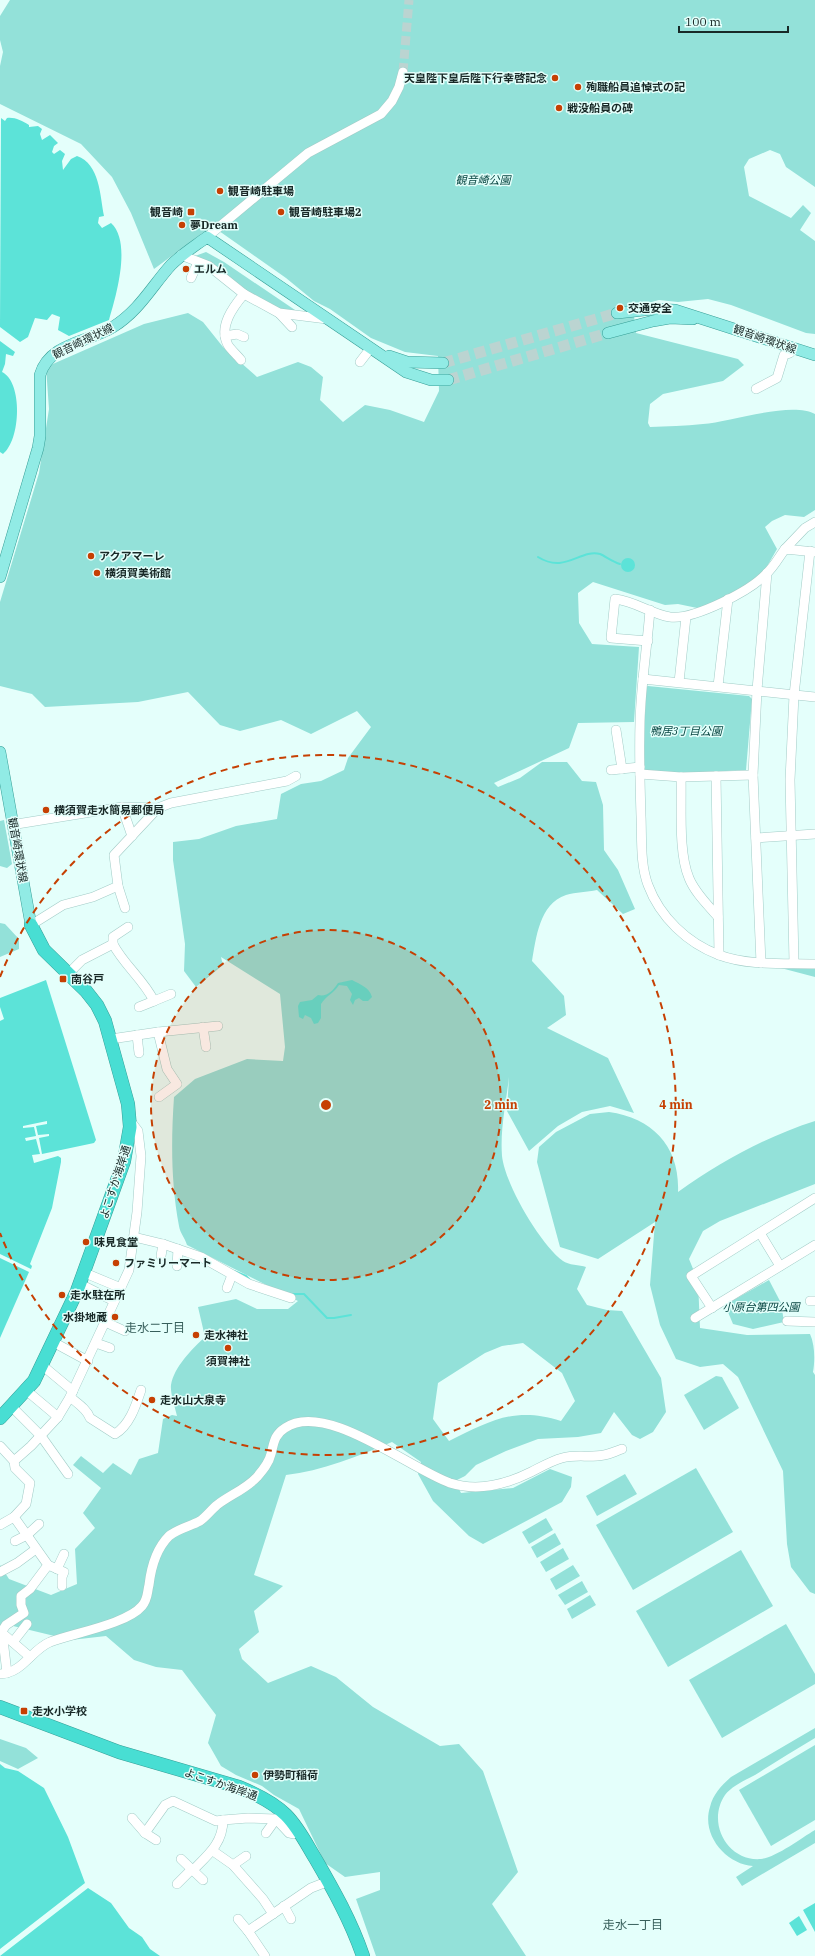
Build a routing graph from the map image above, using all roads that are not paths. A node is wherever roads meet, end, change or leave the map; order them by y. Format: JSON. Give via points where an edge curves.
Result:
{"nodes":[{"id":1,"x":403,"y":72,"type":"tunnel mouth"},
{"id":2,"x":207,"y":237,"type":"junction"},
{"id":3,"x":181,"y":256,"type":"junction"},
{"id":4,"x":198,"y":262,"type":"junction"},
{"id":5,"x":191,"y":278,"type":"dead end"},
{"id":6,"x":244,"y":294,"type":"junction"},
{"id":7,"x":279,"y":313,"type":"junction"},
{"id":8,"x":617,"y":313,"type":"tunnel mouth"},
{"id":9,"x":327,"y":319,"type":"junction"},
{"id":10,"x":715,"y":322,"type":"junction"},
{"id":11,"x":292,"y":327,"type":"dead end"},
{"id":12,"x":608,"y":333,"type":"tunnel mouth"},
{"id":13,"x":231,"y":334,"type":"junction"},
{"id":14,"x":244,"y":337,"type":"dead end"},
{"id":15,"x":791,"y":348,"type":"junction"},
{"id":16,"x":370,"y":349,"type":"junction"},
{"id":17,"x":815,"y":355,"type":"edge"},
{"id":18,"x":240,"y":360,"type":"dead end"},
{"id":19,"x":360,"y":362,"type":"dead end"},
{"id":20,"x":443,"y":363,"type":"tunnel mouth"},
{"id":21,"x":448,"y":380,"type":"tunnel mouth"},
{"id":22,"x":756,"y":389,"type":"dead end"},
{"id":23,"x":815,"y":522,"type":"edge"},
{"id":24,"x":785,"y":549,"type":"junction"},
{"id":25,"x":812,"y":551,"type":"edge"},
{"id":26,"x":767,"y":574,"type":"junction"},
{"id":27,"x":0,"y":577,"type":"edge"},
{"id":28,"x":728,"y":599,"type":"junction"},
{"id":29,"x":650,"y":610,"type":"junction"},
{"id":30,"x":686,"y":617,"type":"junction"},
{"id":31,"x":648,"y":641,"type":"junction"},
{"id":32,"x":643,"y":679,"type":"junction"},
{"id":33,"x":679,"y":682,"type":"junction"},
{"id":34,"x":718,"y":686,"type":"junction"},
{"id":35,"x":758,"y":690,"type":"junction"},
{"id":36,"x":794,"y":695,"type":"junction"},
{"id":37,"x":815,"y":697,"type":"edge"},
{"id":38,"x":616,"y":730,"type":"dead end"},
{"id":39,"x":0,"y":752,"type":"edge"},
{"id":40,"x":622,"y":769,"type":"junction"},
{"id":41,"x":611,"y":770,"type":"dead end"},
{"id":42,"x":640,"y":771,"type":"junction"},
{"id":43,"x":753,"y":775,"type":"junction"},
{"id":44,"x":296,"y":776,"type":"dead end"},
{"id":45,"x":716,"y":776,"type":"junction"},
{"id":46,"x":681,"y":778,"type":"junction"},
{"id":47,"x":122,"y":807,"type":"junction"},
{"id":48,"x":158,"y":808,"type":"junction"},
{"id":49,"x":17,"y":824,"type":"dead end"},
{"id":50,"x":815,"y":834,"type":"edge"},
{"id":51,"x":132,"y":836,"type":"junction"},
{"id":52,"x":790,"y":836,"type":"junction"},
{"id":53,"x":756,"y":838,"type":"junction"},
{"id":54,"x":118,"y":886,"type":"junction"},
{"id":55,"x":125,"y":908,"type":"dead end"},
{"id":56,"x":718,"y":917,"type":"junction"},
{"id":57,"x":32,"y":925,"type":"junction"},
{"id":58,"x":128,"y":927,"type":"dead end"},
{"id":59,"x":113,"y":944,"type":"junction"},
{"id":60,"x":719,"y":955,"type":"junction"},
{"id":61,"x":760,"y":963,"type":"junction"},
{"id":62,"x":794,"y":963,"type":"junction"},
{"id":63,"x":815,"y":964,"type":"edge"},
{"id":64,"x":68,"y":974,"type":"junction"},
{"id":65,"x":171,"y":994,"type":"dead end"},
{"id":66,"x":154,"y":1001,"type":"junction"},
{"id":67,"x":139,"y":1007,"type":"dead end"},
{"id":68,"x":218,"y":1026,"type":"dead end"},
{"id":69,"x":203,"y":1027,"type":"junction"},
{"id":70,"x":158,"y":1032,"type":"junction"},
{"id":71,"x":137,"y":1035,"type":"junction"},
{"id":72,"x":111,"y":1039,"type":"junction"},
{"id":73,"x":206,"y":1047,"type":"dead end"},
{"id":74,"x":139,"y":1053,"type":"dead end"},
{"id":75,"x":159,"y":1097,"type":"dead end"},
{"id":76,"x":130,"y":1119,"type":"junction"},
{"id":77,"x":126,"y":1153,"type":"junction"},
{"id":78,"x":141,"y":1156,"type":"junction"},
{"id":79,"x":815,"y":1198,"type":"edge"},
{"id":80,"x":760,"y":1233,"type":"junction"},
{"id":81,"x":134,"y":1237,"type":"junction"},
{"id":82,"x":163,"y":1244,"type":"junction"},
{"id":83,"x":815,"y":1245,"type":"edge"},
{"id":84,"x":178,"y":1249,"type":"junction"},
{"id":85,"x":161,"y":1256,"type":"dead end"},
{"id":86,"x":177,"y":1266,"type":"dead end"},
{"id":87,"x":780,"y":1266,"type":"junction"},
{"id":88,"x":232,"y":1275,"type":"junction"},
{"id":89,"x":82,"y":1279,"type":"junction"},
{"id":90,"x":121,"y":1288,"type":"junction"},
{"id":91,"x":227,"y":1288,"type":"dead end"},
{"id":92,"x":291,"y":1298,"type":"dead end"},
{"id":93,"x":114,"y":1301,"type":"junction"},
{"id":94,"x":712,"y":1308,"type":"junction"},
{"id":95,"x":695,"y":1318,"type":"dead end"},
{"id":96,"x":787,"y":1321,"type":"dead end"},
{"id":97,"x":105,"y":1322,"type":"junction"},
{"id":98,"x":815,"y":1322,"type":"edge"},
{"id":99,"x":125,"y":1331,"type":"dead end"},
{"id":100,"x":54,"y":1342,"type":"junction"},
{"id":101,"x":96,"y":1343,"type":"junction"},
{"id":102,"x":110,"y":1348,"type":"dead end"},
{"id":103,"x":88,"y":1361,"type":"junction"},
{"id":104,"x":43,"y":1366,"type":"junction"},
{"id":105,"x":141,"y":1390,"type":"dead end"},
{"id":106,"x":27,"y":1391,"type":"junction"},
{"id":107,"x":72,"y":1394,"type":"junction"},
{"id":108,"x":12,"y":1407,"type":"junction"},
{"id":109,"x":58,"y":1417,"type":"junction"},
{"id":110,"x":0,"y":1418,"type":"edge"},
{"id":111,"x":41,"y":1436,"type":"junction"},
{"id":112,"x":0,"y":1446,"type":"edge"},
{"id":113,"x":622,"y":1449,"type":"dead end"},
{"id":114,"x":14,"y":1462,"type":"junction"},
{"id":115,"x":68,"y":1474,"type":"dead end"},
{"id":116,"x":14,"y":1516,"type":"junction"},
{"id":117,"x":40,"y":1524,"type":"dead end"},
{"id":118,"x":0,"y":1525,"type":"edge"},
{"id":119,"x":27,"y":1535,"type":"junction"},
{"id":120,"x":15,"y":1541,"type":"dead end"},
{"id":121,"x":36,"y":1549,"type":"junction"},
{"id":122,"x":64,"y":1554,"type":"dead end"},
{"id":123,"x":48,"y":1565,"type":"junction"},
{"id":124,"x":57,"y":1569,"type":"junction"},
{"id":125,"x":0,"y":1572,"type":"edge"},
{"id":126,"x":62,"y":1586,"type":"dead end"},
{"id":127,"x":33,"y":1609,"type":"dead end"},
{"id":128,"x":24,"y":1613,"type":"junction"},
{"id":129,"x":27,"y":1624,"type":"dead end"},
{"id":130,"x":2,"y":1633,"type":"junction"},
{"id":131,"x":13,"y":1642,"type":"junction"},
{"id":132,"x":2,"y":1647,"type":"edge"},
{"id":133,"x":30,"y":1657,"type":"junction"},
{"id":134,"x":4,"y":1674,"type":"edge"},
{"id":135,"x":0,"y":1707,"type":"edge"},
{"id":136,"x":132,"y":1818,"type":"dead end"},
{"id":137,"x":276,"y":1819,"type":"junction"},
{"id":138,"x":223,"y":1820,"type":"junction"},
{"id":139,"x":298,"y":1830,"type":"junction"},
{"id":140,"x":145,"y":1833,"type":"junction"},
{"id":141,"x":266,"y":1833,"type":"dead end"},
{"id":142,"x":156,"y":1840,"type":"dead end"},
{"id":143,"x":213,"y":1851,"type":"junction"},
{"id":144,"x":246,"y":1856,"type":"dead end"},
{"id":145,"x":181,"y":1859,"type":"dead end"},
{"id":146,"x":233,"y":1866,"type":"junction"},
{"id":147,"x":193,"y":1869,"type":"junction"},
{"id":148,"x":204,"y":1880,"type":"dead end"},
{"id":149,"x":329,"y":1881,"type":"junction"},
{"id":150,"x":176,"y":1884,"type":"dead end"},
{"id":151,"x":284,"y":1906,"type":"junction"},
{"id":152,"x":273,"y":1914,"type":"junction"},
{"id":153,"x":238,"y":1919,"type":"dead end"},
{"id":154,"x":291,"y":1920,"type":"dead end"},
{"id":155,"x":248,"y":1931,"type":"junction"},
{"id":156,"x":265,"y":1956,"type":"edge"},
{"id":157,"x":363,"y":1956,"type":"edge"}],
"edges":[{"from":1,"to":2,"type":"street","via":[[399,88],[381,114],[308,153]]},
{"from":2,"to":3,"type":"main road","name":"観音崎環状線"},
{"from":2,"to":9,"type":"main road"},
{"from":3,"to":4,"type":"street"},
{"from":3,"to":27,"type":"main road","name":"観音崎環状線","via":[[140,306],[127,317],[112,327],[57,351],[43,366],[40,375],[38,448]]},
{"from":4,"to":5,"type":"street"},
{"from":4,"to":6,"type":"street","via":[[209,266]]},
{"from":6,"to":7,"type":"street"},
{"from":6,"to":13,"type":"street","via":[[230,311]]},
{"from":7,"to":9,"type":"street"},
{"from":7,"to":11,"type":"street"},
{"from":8,"to":10,"type":"main road","name":"観音崎環状線","via":[[654,309],[676,310]]},
{"from":9,"to":16,"type":"main road"},
{"from":10,"to":12,"type":"main road","name":"観音崎環状線","via":[[670,318]]},
{"from":10,"to":15,"type":"main road","name":"観音崎環状線"},
{"from":13,"to":14,"type":"street"},
{"from":13,"to":18,"type":"street","via":[[228,345]]},
{"from":15,"to":17,"type":"main road","name":"観音崎環状線"},
{"from":15,"to":22,"type":"street","via":[[790,353],[784,355],[777,378]]},
{"from":16,"to":19,"type":"street"},
{"from":16,"to":20,"type":"main road","via":[[407,362]]},
{"from":16,"to":21,"type":"main road","via":[[406,372],[431,380]]},
{"from":23,"to":24,"type":"street","via":[[805,528]]},
{"from":24,"to":25,"type":"street"},
{"from":24,"to":26,"type":"street"},
{"from":25,"to":36,"type":"street"},
{"from":26,"to":28,"type":"street","via":[[746,590]]},
{"from":26,"to":35,"type":"street"},
{"from":28,"to":30,"type":"street"},
{"from":28,"to":34,"type":"street"},
{"from":29,"to":30,"type":"street","via":[[671,617]]},
{"from":29,"to":31,"type":"street"},
{"from":29,"to":31,"type":"street","via":[[626,600],[615,599],[611,638]]},
{"from":30,"to":33,"type":"street"},
{"from":31,"to":32,"type":"street"},
{"from":32,"to":33,"type":"street"},
{"from":32,"to":42,"type":"street"},
{"from":33,"to":34,"type":"street"},
{"from":34,"to":35,"type":"street"},
{"from":35,"to":36,"type":"street"},
{"from":35,"to":43,"type":"street"},
{"from":36,"to":37,"type":"street"},
{"from":36,"to":52,"type":"street"},
{"from":38,"to":40,"type":"street"},
{"from":39,"to":57,"type":"main road","name":"観音崎環状線"},
{"from":40,"to":41,"type":"street"},
{"from":40,"to":42,"type":"street"},
{"from":42,"to":46,"type":"street"},
{"from":42,"to":60,"type":"street","via":[[642,855],[648,885],[670,922],[685,937]]},
{"from":43,"to":45,"type":"street"},
{"from":43,"to":53,"type":"street"},
{"from":44,"to":48,"type":"street","via":[[287,781],[171,803]]},
{"from":45,"to":46,"type":"street"},
{"from":45,"to":56,"type":"street"},
{"from":46,"to":56,"type":"street","via":[[685,867],[695,889]]},
{"from":47,"to":48,"type":"street"},
{"from":47,"to":49,"type":"street"},
{"from":47,"to":51,"type":"street"},
{"from":48,"to":51,"type":"street"},
{"from":50,"to":52,"type":"street"},
{"from":51,"to":54,"type":"street","via":[[114,854]]},
{"from":52,"to":53,"type":"street"},
{"from":52,"to":62,"type":"street"},
{"from":53,"to":61,"type":"street"},
{"from":54,"to":55,"type":"street"},
{"from":54,"to":57,"type":"street","via":[[93,897],[63,905]]},
{"from":56,"to":60,"type":"street"},
{"from":57,"to":64,"type":"highway","name":"よこすか海岸通","via":[[44,950]]},
{"from":58,"to":59,"type":"street","via":[[113,937]]},
{"from":59,"to":64,"type":"street","via":[[82,960]]},
{"from":59,"to":66,"type":"street","via":[[120,958],[147,987]]},
{"from":60,"to":61,"type":"street","via":[[744,962]]},
{"from":61,"to":62,"type":"street"},
{"from":62,"to":63,"type":"street"},
{"from":64,"to":72,"type":"highway","name":"よこすか海岸通","via":[[97,1005]]},
{"from":65,"to":66,"type":"street"},
{"from":66,"to":67,"type":"street"},
{"from":68,"to":69,"type":"street"},
{"from":69,"to":70,"type":"street"},
{"from":69,"to":73,"type":"street"},
{"from":70,"to":71,"type":"street"},
{"from":70,"to":75,"type":"street","via":[[167,1069],[177,1084]]},
{"from":71,"to":72,"type":"street"},
{"from":71,"to":74,"type":"street"},
{"from":72,"to":76,"type":"highway","name":"よこすか海岸通"},
{"from":76,"to":77,"type":"highway","name":"よこすか海岸通"},
{"from":76,"to":78,"type":"street","via":[[138,1132]]},
{"from":77,"to":78,"type":"street"},
{"from":77,"to":89,"type":"highway","name":"よこすか海岸通"},
{"from":78,"to":81,"type":"street"},
{"from":79,"to":80,"type":"street"},
{"from":80,"to":87,"type":"street"},
{"from":80,"to":94,"type":"street","via":[[691,1276]]},
{"from":81,"to":82,"type":"street"},
{"from":81,"to":90,"type":"street","via":[[129,1270]]},
{"from":82,"to":84,"type":"street"},
{"from":82,"to":85,"type":"street"},
{"from":83,"to":87,"type":"street"},
{"from":84,"to":86,"type":"street"},
{"from":84,"to":88,"type":"street","via":[[201,1257]]},
{"from":87,"to":94,"type":"street"},
{"from":88,"to":91,"type":"street"},
{"from":88,"to":92,"type":"street","via":[[249,1284]]},
{"from":89,"to":90,"type":"street"},
{"from":89,"to":93,"type":"street"},
{"from":89,"to":100,"type":"highway","name":"よこすか海岸通"},
{"from":90,"to":93,"type":"street"},
{"from":93,"to":97,"type":"street"},
{"from":94,"to":95,"type":"street"},
{"from":96,"to":98,"type":"street"},
{"from":97,"to":99,"type":"street"},
{"from":97,"to":101,"type":"street"},
{"from":100,"to":103,"type":"street"},
{"from":100,"to":104,"type":"highway","name":"よこすか海岸通"},
{"from":101,"to":102,"type":"street"},
{"from":101,"to":103,"type":"street"},
{"from":103,"to":107,"type":"street"},
{"from":104,"to":106,"type":"highway","name":"よこすか海岸通"},
{"from":104,"to":107,"type":"street"},
{"from":105,"to":107,"type":"street","via":[[136,1406],[122,1430],[115,1434],[90,1418]]},
{"from":106,"to":108,"type":"highway","name":"よこすか海岸通"},
{"from":106,"to":109,"type":"street"},
{"from":107,"to":109,"type":"street"},
{"from":108,"to":110,"type":"highway","name":"よこすか海岸通"},
{"from":108,"to":111,"type":"street"},
{"from":109,"to":111,"type":"street"},
{"from":111,"to":114,"type":"street"},
{"from":111,"to":115,"type":"street"},
{"from":112,"to":114,"type":"street"},
{"from":113,"to":133,"type":"street","via":[[603,1455],[570,1456],[555,1460],[502,1484],[484,1488],[470,1487],[436,1477],[338,1426],[296,1423],[284,1428],[273,1440],[271,1456],[264,1469],[252,1482],[217,1505],[201,1520],[171,1534],[163,1543],[155,1559],[148,1597],[133,1614],[48,1643]]},
{"from":114,"to":116,"type":"street","via":[[14,1468],[30,1483],[26,1504]]},
{"from":116,"to":118,"type":"street"},
{"from":116,"to":119,"type":"street"},
{"from":117,"to":119,"type":"street"},
{"from":119,"to":120,"type":"street"},
{"from":119,"to":121,"type":"street"},
{"from":121,"to":123,"type":"street"},
{"from":121,"to":125,"type":"street"},
{"from":122,"to":124,"type":"street"},
{"from":123,"to":124,"type":"street"},
{"from":123,"to":128,"type":"street","via":[[22,1596],[21,1605]]},
{"from":124,"to":126,"type":"street","via":[[64,1572]]},
{"from":127,"to":128,"type":"street"},
{"from":128,"to":130,"type":"street","via":[[6,1625]]},
{"from":129,"to":131,"type":"street"},
{"from":130,"to":131,"type":"street"},
{"from":130,"to":132,"type":"street"},
{"from":131,"to":133,"type":"street"},
{"from":132,"to":134,"type":"street"},
{"from":133,"to":134,"type":"street","via":[[22,1666]]},
{"from":135,"to":139,"type":"highway","name":"よこすか海岸通","via":[[118,1752],[252,1792],[281,1810]]},
{"from":136,"to":140,"type":"street"},
{"from":137,"to":138,"type":"street"},
{"from":137,"to":139,"type":"street","via":[[288,1832],[293,1834]]},
{"from":137,"to":141,"type":"street"},
{"from":138,"to":140,"type":"street","via":[[216,1821],[173,1801],[165,1805]]},
{"from":138,"to":143,"type":"street","via":[[223,1831]]},
{"from":139,"to":149,"type":"highway","name":"よこすか海岸通"},
{"from":140,"to":142,"type":"street"},
{"from":143,"to":146,"type":"street"},
{"from":143,"to":147,"type":"street"},
{"from":144,"to":146,"type":"street"},
{"from":145,"to":147,"type":"street"},
{"from":146,"to":152,"type":"street"},
{"from":147,"to":148,"type":"street"},
{"from":147,"to":150,"type":"street"},
{"from":149,"to":151,"type":"street","via":[[312,1888]]},
{"from":149,"to":157,"type":"highway","name":"よこすか海岸通","via":[[353,1929]]},
{"from":151,"to":152,"type":"street"},
{"from":151,"to":154,"type":"street"},
{"from":152,"to":155,"type":"street"},
{"from":153,"to":155,"type":"street"},
{"from":155,"to":156,"type":"street"}]}
